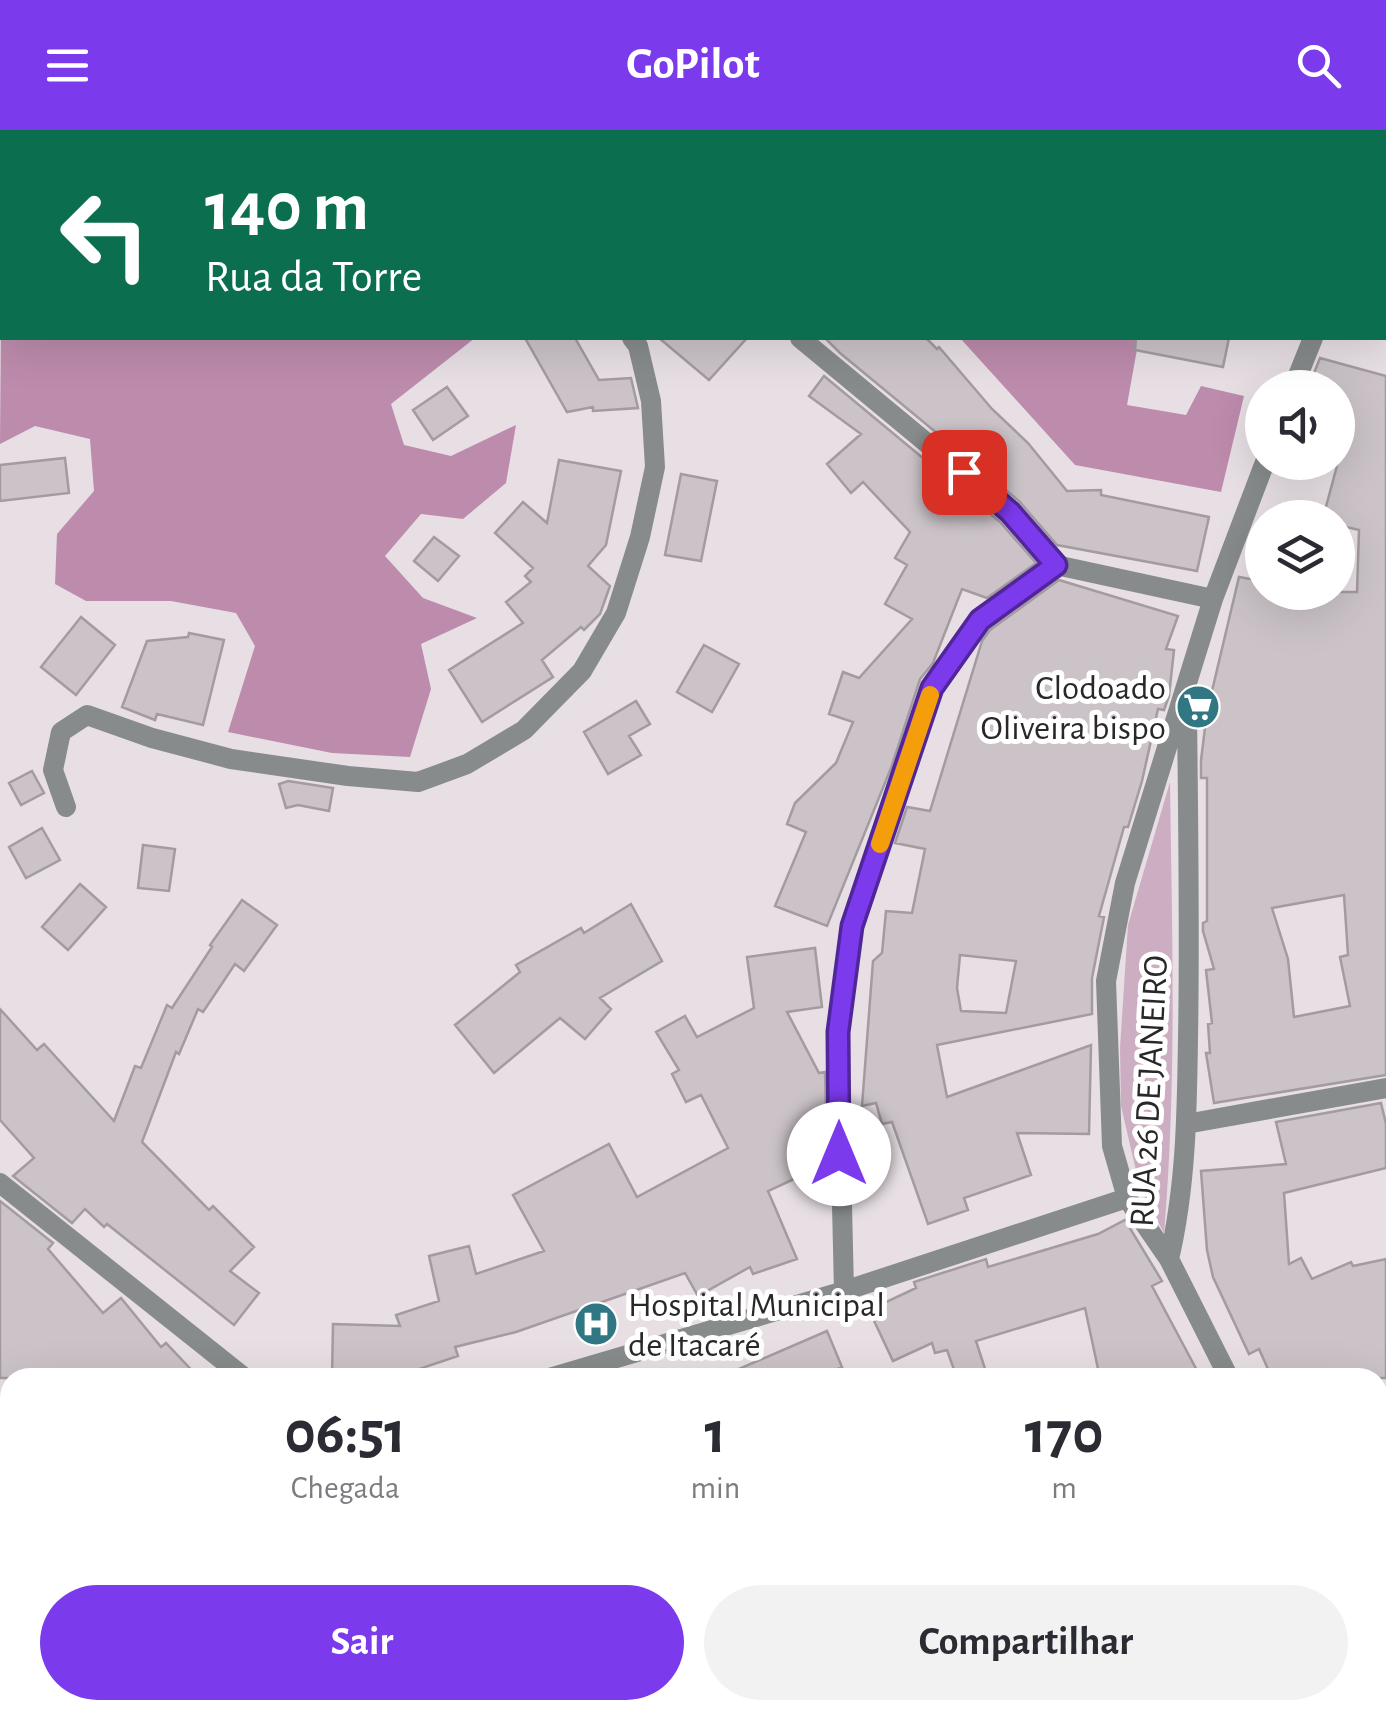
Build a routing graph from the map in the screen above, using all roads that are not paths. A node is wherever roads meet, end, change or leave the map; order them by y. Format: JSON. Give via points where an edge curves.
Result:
{"nodes":[{"id":1,"x":634,"y":340,"type":"edge"},
{"id":2,"x":802,"y":340,"type":"edge"},
{"id":3,"x":1312,"y":340,"type":"edge"},
{"id":4,"x":1301,"y":370,"type":"edge"},
{"id":5,"x":1258,"y":480,"type":"edge"},
{"id":6,"x":1056,"y":565,"type":"junction"},
{"id":7,"x":1212,"y":599,"type":"junction"},
{"id":8,"x":1187,"y":686,"type":"junction"},
{"id":9,"x":66,"y":807,"type":"dead end"},
{"id":10,"x":1386,"y":1088,"type":"edge"},
{"id":11,"x":1186,"y":1124,"type":"junction"},
{"id":12,"x":0,"y":1183,"type":"edge"},
{"id":13,"x":1126,"y":1198,"type":"junction"},
{"id":14,"x":1169,"y":1259,"type":"junction"},
{"id":15,"x":844,"y":1291,"type":"junction"},
{"id":16,"x":232,"y":1368,"type":"edge"},
{"id":17,"x":583,"y":1368,"type":"edge"},
{"id":18,"x":1223,"y":1368,"type":"edge"}],
"edges":[{"from":1,"to":9,"type":"street","via":[[651,401],[654,467],[640,536],[616,613],[582,671],[524,730],[418,782],[231,759],[88,715],[61,732],[53,770]]},
{"from":2,"to":6,"type":"street","via":[[1010,512]]},
{"from":3,"to":4,"type":"street"},
{"from":5,"to":7,"type":"street","name":"RUA 26 DE JANEIRO"},
{"from":6,"to":7,"type":"street"},
{"from":6,"to":15,"type":"street","via":[[980,620],[932,688],[852,926],[838,1032]]},
{"from":7,"to":8,"type":"street","name":"RUA 26 DE JANEIRO"},
{"from":8,"to":11,"type":"street","name":"RUA 26 DE JANEIRO"},
{"from":8,"to":13,"type":"street","name":"RUA 26 DE JANEIRO","via":[[1125,883],[1106,981],[1112,1146]]},
{"from":10,"to":11,"type":"street"},
{"from":11,"to":14,"type":"street","name":"RUA 26 DE JANEIRO"},
{"from":12,"to":16,"type":"street"},
{"from":13,"to":14,"type":"street","name":"RUA 26 DE JANEIRO"},
{"from":13,"to":15,"type":"street"},
{"from":14,"to":18,"type":"street"},
{"from":15,"to":17,"type":"street"}]}
